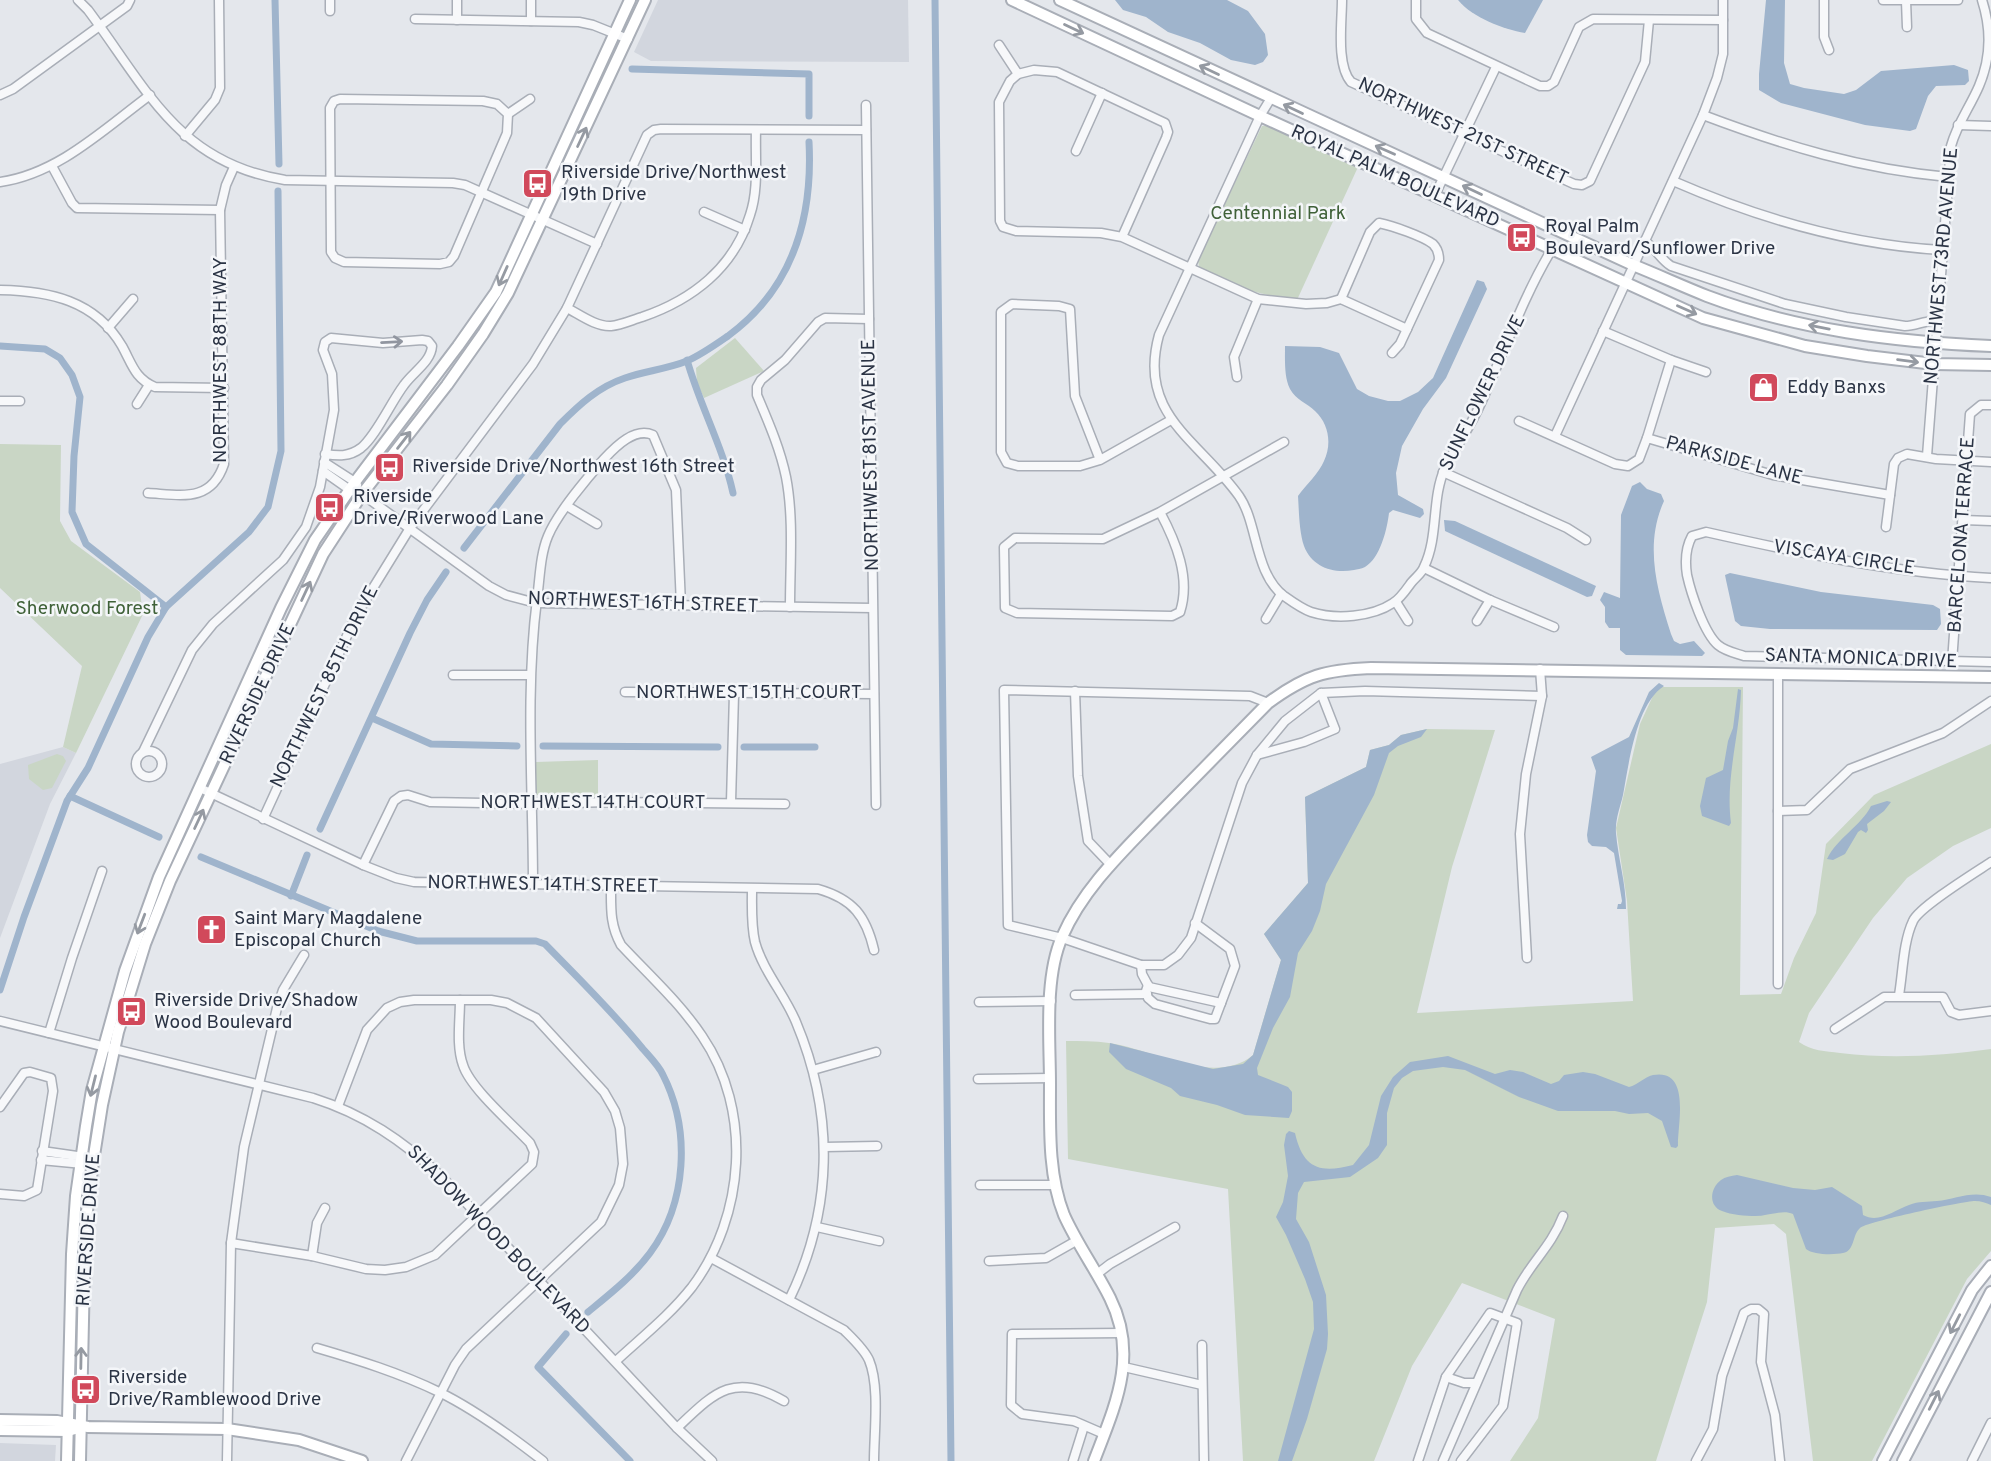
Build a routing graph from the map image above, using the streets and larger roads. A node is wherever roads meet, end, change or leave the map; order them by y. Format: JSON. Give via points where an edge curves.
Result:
{"nodes":[{"id":1,"x":78,"y":0,"type":"edge"},
{"id":2,"x":130,"y":0,"type":"edge"},
{"id":3,"x":219,"y":0,"type":"edge"},
{"id":4,"x":330,"y":0,"type":"edge"},
{"id":5,"x":457,"y":0,"type":"edge"},
{"id":6,"x":531,"y":0,"type":"edge"},
{"id":7,"x":630,"y":0,"type":"edge"},
{"id":8,"x":645,"y":0,"type":"edge"},
{"id":9,"x":1012,"y":0,"type":"edge"},
{"id":10,"x":1060,"y":0,"type":"edge"},
{"id":11,"x":1342,"y":0,"type":"edge"},
{"id":12,"x":1416,"y":0,"type":"edge"},
{"id":13,"x":1723,"y":0,"type":"edge"},
{"id":14,"x":1824,"y":0,"type":"edge"},
{"id":15,"x":1883,"y":0,"type":"edge"},
{"id":16,"x":1958,"y":0,"type":"edge"},
{"id":17,"x":1982,"y":0,"type":"edge"},
{"id":18,"x":1906,"y":1,"type":"edge"},
{"id":19,"x":330,"y":11,"type":"dead end"},
{"id":20,"x":415,"y":19,"type":"dead end"},
{"id":21,"x":457,"y":20,"type":"junction"},
{"id":22,"x":1649,"y":20,"type":"junction"},
{"id":23,"x":1723,"y":20,"type":"junction"},
{"id":24,"x":531,"y":21,"type":"junction"},
{"id":25,"x":99,"y":24,"type":"junction"},
{"id":26,"x":1907,"y":27,"type":"dead end"},
{"id":27,"x":614,"y":33,"type":"junction"},
{"id":28,"x":628,"y":39,"type":"junction"},
{"id":29,"x":999,"y":45,"type":"dead end"},
{"id":30,"x":1829,"y":50,"type":"dead end"},
{"id":31,"x":1496,"y":67,"type":"junction"},
{"id":32,"x":1018,"y":75,"type":"junction"},
{"id":33,"x":1102,"y":93,"type":"junction"},
{"id":34,"x":0,"y":95,"type":"edge"},
{"id":35,"x":150,"y":95,"type":"junction"},
{"id":36,"x":1271,"y":98,"type":"junction"},
{"id":37,"x":530,"y":99,"type":"dead end"},
{"id":38,"x":866,"y":105,"type":"dead end"},
{"id":39,"x":508,"y":114,"type":"junction"},
{"id":40,"x":1703,"y":115,"type":"junction"},
{"id":41,"x":1260,"y":116,"type":"junction"},
{"id":42,"x":1958,"y":125,"type":"junction"},
{"id":43,"x":1991,"y":126,"type":"edge"},
{"id":44,"x":756,"y":130,"type":"junction"},
{"id":45,"x":866,"y":130,"type":"junction"},
{"id":46,"x":1463,"y":134,"type":"junction"},
{"id":47,"x":185,"y":136,"type":"junction"},
{"id":48,"x":1076,"y":151,"type":"dead end"},
{"id":49,"x":52,"y":166,"type":"junction"},
{"id":50,"x":234,"y":167,"type":"junction"},
{"id":51,"x":1443,"y":177,"type":"junction"},
{"id":52,"x":1948,"y":177,"type":"junction"},
{"id":53,"x":331,"y":180,"type":"junction"},
{"id":54,"x":1673,"y":181,"type":"junction"},
{"id":55,"x":0,"y":182,"type":"edge"},
{"id":56,"x":482,"y":191,"type":"junction"},
{"id":57,"x":1435,"y":195,"type":"junction"},
{"id":58,"x":220,"y":210,"type":"junction"},
{"id":59,"x":704,"y":212,"type":"dead end"},
{"id":60,"x":532,"y":214,"type":"junction"},
{"id":61,"x":543,"y":219,"type":"junction"},
{"id":62,"x":745,"y":230,"type":"junction"},
{"id":63,"x":1122,"y":237,"type":"junction"},
{"id":64,"x":1644,"y":241,"type":"junction"},
{"id":65,"x":597,"y":244,"type":"junction"},
{"id":66,"x":1552,"y":249,"type":"junction"},
{"id":67,"x":1942,"y":250,"type":"junction"},
{"id":68,"x":1633,"y":265,"type":"junction"},
{"id":69,"x":1191,"y":269,"type":"junction"},
{"id":70,"x":1625,"y":283,"type":"junction"},
{"id":71,"x":0,"y":290,"type":"edge"},
{"id":72,"x":133,"y":299,"type":"dead end"},
{"id":73,"x":1258,"y":299,"type":"junction"},
{"id":74,"x":1340,"y":299,"type":"junction"},
{"id":75,"x":567,"y":308,"type":"junction"},
{"id":76,"x":869,"y":319,"type":"junction"},
{"id":77,"x":1937,"y":321,"type":"junction"},
{"id":78,"x":108,"y":328,"type":"junction"},
{"id":79,"x":1407,"y":329,"type":"junction"},
{"id":80,"x":1603,"y":331,"type":"junction"},
{"id":81,"x":1935,"y":344,"type":"junction"},
{"id":82,"x":1991,"y":346,"type":"edge"},
{"id":83,"x":1392,"y":354,"type":"dead end"},
{"id":84,"x":1671,"y":360,"type":"junction"},
{"id":85,"x":1934,"y":364,"type":"junction"},
{"id":86,"x":1991,"y":365,"type":"edge"},
{"id":87,"x":1706,"y":372,"type":"dead end"},
{"id":88,"x":1237,"y":377,"type":"dead end"},
{"id":89,"x":149,"y":385,"type":"junction"},
{"id":90,"x":223,"y":388,"type":"junction"},
{"id":91,"x":0,"y":401,"type":"edge"},
{"id":92,"x":20,"y":401,"type":"dead end"},
{"id":93,"x":137,"y":404,"type":"dead end"},
{"id":94,"x":1991,"y":405,"type":"edge"},
{"id":95,"x":1171,"y":420,"type":"junction"},
{"id":96,"x":1518,"y":421,"type":"dead end"},
{"id":97,"x":1555,"y":436,"type":"junction"},
{"id":98,"x":1647,"y":438,"type":"junction"},
{"id":99,"x":1284,"y":442,"type":"dead end"},
{"id":100,"x":1927,"y":456,"type":"junction"},
{"id":101,"x":1100,"y":460,"type":"junction"},
{"id":102,"x":1967,"y":461,"type":"junction"},
{"id":103,"x":324,"y":462,"type":"junction"},
{"id":104,"x":1991,"y":462,"type":"edge"},
{"id":105,"x":1443,"y":472,"type":"junction"},
{"id":106,"x":1225,"y":477,"type":"junction"},
{"id":107,"x":352,"y":486,"type":"junction"},
{"id":108,"x":148,"y":493,"type":"dead end"},
{"id":109,"x":362,"y":494,"type":"junction"},
{"id":110,"x":1890,"y":495,"type":"junction"},
{"id":111,"x":567,"y":506,"type":"junction"},
{"id":112,"x":1160,"y":512,"type":"junction"},
{"id":113,"x":1962,"y":520,"type":"junction"},
{"id":114,"x":1991,"y":521,"type":"edge"},
{"id":115,"x":597,"y":524,"type":"dead end"},
{"id":116,"x":1886,"y":527,"type":"dead end"},
{"id":117,"x":410,"y":528,"type":"junction"},
{"id":118,"x":1586,"y":540,"type":"dead end"},
{"id":119,"x":1424,"y":568,"type":"junction"},
{"id":120,"x":1959,"y":576,"type":"junction"},
{"id":121,"x":1991,"y":578,"type":"edge"},
{"id":122,"x":1281,"y":594,"type":"junction"},
{"id":123,"x":1490,"y":600,"type":"junction"},
{"id":124,"x":1396,"y":602,"type":"junction"},
{"id":125,"x":536,"y":603,"type":"junction"},
{"id":126,"x":681,"y":604,"type":"junction"},
{"id":127,"x":790,"y":607,"type":"junction"},
{"id":128,"x":872,"y":608,"type":"junction"},
{"id":129,"x":1266,"y":619,"type":"dead end"},
{"id":130,"x":1408,"y":621,"type":"dead end"},
{"id":131,"x":1477,"y":621,"type":"dead end"},
{"id":132,"x":1554,"y":627,"type":"dead end"},
{"id":133,"x":1731,"y":652,"type":"joint"},
{"id":134,"x":1952,"y":662,"type":"junction"},
{"id":135,"x":1991,"y":662,"type":"edge"},
{"id":136,"x":1540,"y":669,"type":"junction"},
{"id":137,"x":1777,"y":674,"type":"junction"},
{"id":138,"x":453,"y":675,"type":"dead end"},
{"id":139,"x":530,"y":675,"type":"junction"},
{"id":140,"x":1991,"y":677,"type":"edge"},
{"id":141,"x":1075,"y":691,"type":"junction"},
{"id":142,"x":625,"y":692,"type":"dead end"},
{"id":143,"x":1321,"y":693,"type":"junction"},
{"id":144,"x":734,"y":694,"type":"junction"},
{"id":145,"x":874,"y":694,"type":"junction"},
{"id":146,"x":1542,"y":696,"type":"junction"},
{"id":147,"x":1991,"y":701,"type":"edge"},
{"id":148,"x":1268,"y":703,"type":"junction"},
{"id":149,"x":143,"y":752,"type":"dead end"},
{"id":150,"x":1257,"y":755,"type":"junction"},
{"id":151,"x":200,"y":788,"type":"junction"},
{"id":152,"x":211,"y":794,"type":"junction"},
{"id":153,"x":731,"y":802,"type":"junction"},
{"id":154,"x":533,"y":804,"type":"junction"},
{"id":155,"x":786,"y":804,"type":"dead end"},
{"id":156,"x":876,"y":806,"type":"dead end"},
{"id":157,"x":1778,"y":811,"type":"junction"},
{"id":158,"x":263,"y":818,"type":"junction"},
{"id":159,"x":1991,"y":862,"type":"edge"},
{"id":160,"x":1110,"y":864,"type":"junction"},
{"id":161,"x":363,"y":865,"type":"junction"},
{"id":162,"x":102,"y":871,"type":"dead end"},
{"id":163,"x":533,"y":886,"type":"junction"},
{"id":164,"x":611,"y":887,"type":"junction"},
{"id":165,"x":751,"y":889,"type":"junction"},
{"id":166,"x":1195,"y":923,"type":"junction"},
{"id":167,"x":1062,"y":938,"type":"junction"},
{"id":168,"x":874,"y":950,"type":"dead end"},
{"id":169,"x":304,"y":955,"type":"dead end"},
{"id":170,"x":1527,"y":958,"type":"dead end"},
{"id":171,"x":1141,"y":965,"type":"junction"},
{"id":172,"x":1778,"y":984,"type":"dead end"},
{"id":173,"x":1147,"y":990,"type":"junction"},
{"id":174,"x":1075,"y":995,"type":"dead end"},
{"id":175,"x":1899,"y":995,"type":"junction"},
{"id":176,"x":460,"y":1000,"type":"junction"},
{"id":177,"x":1051,"y":1001,"type":"junction"},
{"id":178,"x":979,"y":1002,"type":"dead end"},
{"id":179,"x":1221,"y":1003,"type":"junction"},
{"id":180,"x":1991,"y":1010,"type":"edge"},
{"id":181,"x":0,"y":1021,"type":"edge"},
{"id":182,"x":1835,"y":1029,"type":"dead end"},
{"id":183,"x":49,"y":1033,"type":"junction"},
{"id":184,"x":109,"y":1048,"type":"junction"},
{"id":185,"x":876,"y":1052,"type":"dead end"},
{"id":186,"x":813,"y":1070,"type":"junction"},
{"id":187,"x":1050,"y":1078,"type":"junction"},
{"id":188,"x":978,"y":1079,"type":"dead end"},
{"id":189,"x":258,"y":1086,"type":"junction"},
{"id":190,"x":338,"y":1106,"type":"junction"},
{"id":191,"x":0,"y":1107,"type":"edge"},
{"id":192,"x":877,"y":1146,"type":"dead end"},
{"id":193,"x":825,"y":1147,"type":"junction"},
{"id":194,"x":42,"y":1155,"type":"junction"},
{"id":195,"x":80,"y":1160,"type":"junction"},
{"id":196,"x":93,"y":1162,"type":"junction"},
{"id":197,"x":980,"y":1185,"type":"dead end"},
{"id":198,"x":1054,"y":1185,"type":"junction"},
{"id":199,"x":0,"y":1194,"type":"edge"},
{"id":200,"x":325,"y":1208,"type":"dead end"},
{"id":201,"x":478,"y":1215,"type":"junction"},
{"id":202,"x":1563,"y":1216,"type":"dead end"},
{"id":203,"x":817,"y":1227,"type":"junction"},
{"id":204,"x":1175,"y":1227,"type":"dead end"},
{"id":205,"x":879,"y":1241,"type":"dead end"},
{"id":206,"x":1076,"y":1241,"type":"junction"},
{"id":207,"x":231,"y":1243,"type":"junction"},
{"id":208,"x":312,"y":1256,"type":"junction"},
{"id":209,"x":711,"y":1258,"type":"junction"},
{"id":210,"x":989,"y":1261,"type":"dead end"},
{"id":211,"x":1991,"y":1266,"type":"edge"},
{"id":212,"x":1097,"y":1274,"type":"junction"},
{"id":213,"x":539,"y":1280,"type":"junction"},
{"id":214,"x":1972,"y":1290,"type":"junction"},
{"id":215,"x":1989,"y":1297,"type":"edge"},
{"id":216,"x":789,"y":1300,"type":"junction"},
{"id":217,"x":1505,"y":1318,"type":"junction"},
{"id":218,"x":1121,"y":1333,"type":"junction"},
{"id":219,"x":1202,"y":1345,"type":"dead end"},
{"id":220,"x":317,"y":1348,"type":"dead end"},
{"id":221,"x":616,"y":1361,"type":"junction"},
{"id":222,"x":1124,"y":1367,"type":"junction"},
{"id":223,"x":1446,"y":1377,"type":"junction"},
{"id":224,"x":1476,"y":1383,"type":"junction"},
{"id":225,"x":1202,"y":1385,"type":"junction"},
{"id":226,"x":440,"y":1392,"type":"junction"},
{"id":227,"x":784,"y":1401,"type":"dead end"},
{"id":228,"x":0,"y":1420,"type":"edge"},
{"id":229,"x":1991,"y":1423,"type":"edge"},
{"id":230,"x":1084,"y":1426,"type":"junction"},
{"id":231,"x":68,"y":1427,"type":"junction"},
{"id":232,"x":81,"y":1427,"type":"junction"},
{"id":233,"x":677,"y":1428,"type":"junction"},
{"id":234,"x":227,"y":1429,"type":"junction"},
{"id":235,"x":0,"y":1430,"type":"edge"},
{"id":236,"x":1104,"y":1434,"type":"junction"},
{"id":237,"x":67,"y":1461,"type":"edge"},
{"id":238,"x":80,"y":1461,"type":"edge"},
{"id":239,"x":227,"y":1461,"type":"edge"},
{"id":240,"x":362,"y":1461,"type":"edge"},
{"id":241,"x":406,"y":1461,"type":"edge"},
{"id":242,"x":543,"y":1461,"type":"edge"},
{"id":243,"x":712,"y":1461,"type":"edge"},
{"id":244,"x":874,"y":1461,"type":"edge"},
{"id":245,"x":1073,"y":1461,"type":"edge"},
{"id":246,"x":1094,"y":1461,"type":"edge"},
{"id":247,"x":1204,"y":1461,"type":"edge"},
{"id":248,"x":1418,"y":1461,"type":"edge"},
{"id":249,"x":1443,"y":1461,"type":"edge"},
{"id":250,"x":1461,"y":1461,"type":"edge"},
{"id":251,"x":1696,"y":1461,"type":"edge"},
{"id":252,"x":1780,"y":1461,"type":"edge"},
{"id":253,"x":1883,"y":1461,"type":"edge"},
{"id":254,"x":1903,"y":1461,"type":"edge"},
{"id":255,"x":1972,"y":1461,"type":"edge"}],
"edges":[{"from":1,"to":25,"type":"street"},
{"from":2,"to":25,"type":"street"},
{"from":3,"to":47,"type":"street","via":[[219,88],[215,100]]},
{"from":4,"to":19,"type":"street"},
{"from":5,"to":21,"type":"street"},
{"from":6,"to":24,"type":"street"},
{"from":7,"to":27,"type":"street","name":"RIVERSIDE DRIVE"},
{"from":8,"to":28,"type":"street","name":"RIVERSIDE DRIVE"},
{"from":9,"to":41,"type":"street","name":"ROYAL PALM BOULEVARD","one_way":true},
{"from":36,"to":10,"type":"street","name":"ROYAL PALM BOULEVARD","one_way":true},
{"from":11,"to":46,"type":"street","name":"NORTHWEST 21ST STREET","via":[[1345,76]]},
{"from":12,"to":31,"type":"street","via":[[1416,19],[1427,33]]},
{"from":13,"to":23,"type":"street"},
{"from":14,"to":30,"type":"street","via":[[1824,37]]},
{"from":15,"to":18,"type":"street"},
{"from":16,"to":18,"type":"street"},
{"from":17,"to":42,"type":"street","name":"NORTHWEST 73RD AVENUE","via":[[1988,18],[1987,65]]},
{"from":18,"to":26,"type":"street"},
{"from":20,"to":21,"type":"street"},
{"from":21,"to":24,"type":"street"},
{"from":22,"to":23,"type":"street"},
{"from":22,"to":31,"type":"street","via":[[1586,22],[1548,86]]},
{"from":22,"to":46,"type":"street","name":"NORTHWEST 21ST STREET","via":[[1645,62],[1590,181],[1574,184]]},
{"from":23,"to":40,"type":"street","via":[[1723,54]]},
{"from":24,"to":27,"type":"street","via":[[579,22]]},
{"from":25,"to":34,"type":"street"},
{"from":25,"to":35,"type":"street"},
{"from":27,"to":28,"type":"street"},
{"from":27,"to":60,"type":"street","name":"RIVERSIDE DRIVE"},
{"from":61,"to":28,"type":"street","name":"RIVERSIDE DRIVE","one_way":true},
{"from":29,"to":32,"type":"street"},
{"from":31,"to":46,"type":"street"},
{"from":32,"to":33,"type":"street","via":[[1034,70],[1057,72]]},
{"from":32,"to":63,"type":"street","via":[[999,102],[1003,227],[1016,232]]},
{"from":33,"to":48,"type":"street"},
{"from":33,"to":63,"type":"street","via":[[1161,119],[1167,127],[1167,138]]},
{"from":35,"to":47,"type":"street"},
{"from":35,"to":49,"type":"street"},
{"from":36,"to":41,"type":"street"},
{"from":51,"to":36,"type":"street","name":"ROYAL PALM BOULEVARD","one_way":true},
{"from":37,"to":39,"type":"street"},
{"from":38,"to":45,"type":"street","name":"NORTHWEST 81ST AVENUE"},
{"from":39,"to":53,"type":"street","via":[[497,104],[483,101],[334,101],[330,108]]},
{"from":39,"to":56,"type":"street","via":[[507,133]]},
{"from":40,"to":52,"type":"street","via":[[1817,155]]},
{"from":40,"to":54,"type":"street"},
{"from":41,"to":57,"type":"street","name":"ROYAL PALM BOULEVARD"},
{"from":41,"to":69,"type":"street"},
{"from":42,"to":43,"type":"street"},
{"from":42,"to":52,"type":"street","name":"NORTHWEST 73RD AVENUE"},
{"from":44,"to":45,"type":"street"},
{"from":44,"to":62,"type":"street","via":[[753,205]]},
{"from":44,"to":65,"type":"street","name":"NORTHWEST 85TH DRIVE","via":[[654,130],[647,135]]},
{"from":45,"to":76,"type":"street","name":"NORTHWEST 81ST AVENUE"},
{"from":46,"to":51,"type":"street"},
{"from":47,"to":50,"type":"street"},
{"from":49,"to":55,"type":"street"},
{"from":49,"to":58,"type":"street","via":[[77,208]]},
{"from":50,"to":53,"type":"street","via":[[285,180]]},
{"from":50,"to":58,"type":"street","name":"NORTHWEST 88TH WAY"},
{"from":51,"to":57,"type":"street"},
{"from":68,"to":51,"type":"street","name":"ROYAL PALM BOULEVARD","one_way":true},
{"from":52,"to":67,"type":"street","name":"NORTHWEST 73RD AVENUE"},
{"from":53,"to":56,"type":"street","via":[[453,183]]},
{"from":53,"to":56,"type":"street","via":[[331,252],[344,262],[449,262]]},
{"from":54,"to":64,"type":"street"},
{"from":54,"to":67,"type":"street","via":[[1723,203],[1801,227],[1877,243]]},
{"from":56,"to":60,"type":"street"},
{"from":57,"to":66,"type":"street","name":"ROYAL PALM BOULEVARD"},
{"from":58,"to":90,"type":"street","name":"NORTHWEST 88TH WAY"},
{"from":59,"to":62,"type":"street"},
{"from":60,"to":61,"type":"street"},
{"from":60,"to":107,"type":"street","name":"RIVERSIDE DRIVE","one_way":true,"via":[[496,292]]},
{"from":61,"to":65,"type":"street"},
{"from":109,"to":61,"type":"street","name":"RIVERSIDE DRIVE","one_way":true,"via":[[483,334]]},
{"from":62,"to":75,"type":"street","via":[[726,262],[680,302],[610,326]]},
{"from":63,"to":69,"type":"street"},
{"from":64,"to":68,"type":"street"},
{"from":64,"to":77,"type":"street","via":[[1671,266],[1785,304],[1905,326]]},
{"from":65,"to":75,"type":"street","name":"NORTHWEST 85TH DRIVE"},
{"from":66,"to":70,"type":"street","name":"ROYAL PALM BOULEVARD"},
{"from":66,"to":105,"type":"street","name":"SUNFLOWER DRIVE","via":[[1479,408]]},
{"from":67,"to":77,"type":"street","name":"NORTHWEST 73RD AVENUE"},
{"from":68,"to":70,"type":"street"},
{"from":81,"to":68,"type":"street","name":"ROYAL PALM BOULEVARD","one_way":true,"via":[[1809,325],[1709,296]]},
{"from":69,"to":73,"type":"street"},
{"from":69,"to":95,"type":"street","via":[[1155,351],[1156,387]]},
{"from":70,"to":80,"type":"street"},
{"from":70,"to":85,"type":"street","name":"ROYAL PALM BOULEVARD","one_way":true,"via":[[1703,317],[1754,333],[1805,346]]},
{"from":71,"to":78,"type":"street","via":[[52,294],[90,312]]},
{"from":72,"to":78,"type":"street"},
{"from":73,"to":74,"type":"street","via":[[1307,304]]},
{"from":73,"to":88,"type":"street","via":[[1234,358]]},
{"from":74,"to":79,"type":"street"},
{"from":74,"to":79,"type":"street","via":[[1370,232],[1379,223],[1433,244],[1439,260]]},
{"from":75,"to":117,"type":"street","name":"NORTHWEST 85TH DRIVE","via":[[533,365]]},
{"from":76,"to":127,"type":"street","via":[[825,318],[818,322],[757,387],[786,478]]},
{"from":76,"to":128,"type":"street","name":"NORTHWEST 81ST AVENUE"},
{"from":77,"to":81,"type":"street","name":"NORTHWEST 73RD AVENUE"},
{"from":78,"to":89,"type":"street","via":[[134,371]]},
{"from":79,"to":83,"type":"street"},
{"from":80,"to":84,"type":"street"},
{"from":80,"to":97,"type":"street"},
{"from":81,"to":82,"type":"street","name":"ROYAL PALM BOULEVARD"},
{"from":81,"to":85,"type":"street","name":"NORTHWEST 73RD AVENUE"},
{"from":84,"to":87,"type":"street"},
{"from":84,"to":98,"type":"street"},
{"from":85,"to":86,"type":"street","name":"ROYAL PALM BOULEVARD"},
{"from":85,"to":100,"type":"street","name":"NORTHWEST 73RD AVENUE"},
{"from":89,"to":90,"type":"street"},
{"from":89,"to":93,"type":"street"},
{"from":90,"to":108,"type":"street","name":"NORTHWEST 88TH WAY","via":[[220,476],[192,495]]},
{"from":91,"to":92,"type":"street"},
{"from":94,"to":102,"type":"street","name":"BARCELONA TERRACE","via":[[1982,405],[1970,414]]},
{"from":95,"to":101,"type":"street"},
{"from":95,"to":106,"type":"street"},
{"from":96,"to":97,"type":"street","name":"PARKSIDE LANE"},
{"from":97,"to":98,"type":"street","name":"PARKSIDE LANE","via":[[1628,466],[1639,459]]},
{"from":98,"to":110,"type":"street","name":"PARKSIDE LANE","via":[[1773,475]]},
{"from":99,"to":106,"type":"street"},
{"from":100,"to":102,"type":"street"},
{"from":100,"to":110,"type":"street","via":[[1898,458]]},
{"from":101,"to":101,"type":"street","via":[[1075,396],[1070,309],[1012,304],[1001,312],[1001,452],[1007,463],[1080,466]]},
{"from":102,"to":104,"type":"street"},
{"from":102,"to":113,"type":"street","name":"BARCELONA TERRACE"},
{"from":103,"to":103,"type":"street","one_way":true,"via":[[334,410],[325,342],[331,338],[428,341],[432,346],[429,358],[409,377],[369,440],[353,453]]},
{"from":103,"to":107,"type":"street","name":"NORTHWEST 16TH STREET"},
{"from":103,"to":149,"type":"street","via":[[306,527],[265,578],[213,624],[192,650]]},
{"from":105,"to":118,"type":"street"},
{"from":105,"to":119,"type":"street","name":"SUNFLOWER DRIVE"},
{"from":106,"to":112,"type":"street"},
{"from":106,"to":122,"type":"street","via":[[1247,508],[1257,553]]},
{"from":107,"to":109,"type":"street","name":"NORTHWEST 16TH STREET"},
{"from":107,"to":151,"type":"street","name":"RIVERSIDE DRIVE","via":[[294,580]]},
{"from":109,"to":117,"type":"street","name":"NORTHWEST 16TH STREET"},
{"from":152,"to":109,"type":"street","name":"RIVERSIDE DRIVE","one_way":true,"via":[[323,554]]},
{"from":110,"to":116,"type":"street"},
{"from":111,"to":115,"type":"street"},
{"from":111,"to":125,"type":"street","via":[[542,554]]},
{"from":111,"to":126,"type":"street","via":[[612,450],[637,433],[653,435],[676,490]]},
{"from":112,"to":112,"type":"street","via":[[1103,539],[1015,538],[1004,547],[1005,608],[1017,614],[1172,616],[1184,601],[1182,568]]},
{"from":113,"to":114,"type":"street"},
{"from":113,"to":120,"type":"street","name":"BARCELONA TERRACE"},
{"from":117,"to":125,"type":"street","name":"NORTHWEST 16TH STREET","via":[[489,586]]},
{"from":117,"to":158,"type":"street","name":"NORTHWEST 85TH DRIVE","via":[[357,614]]},
{"from":119,"to":123,"type":"street"},
{"from":119,"to":124,"type":"street","name":"SUNFLOWER DRIVE"},
{"from":120,"to":121,"type":"street","name":"VISCAYA CIRCLE"},
{"from":120,"to":133,"type":"street","name":"VISCAYA CIRCLE","via":[[1698,533],[1688,543],[1687,574],[1707,632]]},
{"from":120,"to":134,"type":"street","name":"BARCELONA TERRACE"},
{"from":122,"to":124,"type":"street","via":[[1310,612],[1335,616],[1376,611]]},
{"from":122,"to":129,"type":"street"},
{"from":123,"to":131,"type":"street"},
{"from":123,"to":132,"type":"street"},
{"from":124,"to":130,"type":"street"},
{"from":125,"to":126,"type":"street","name":"NORTHWEST 16TH STREET"},
{"from":125,"to":139,"type":"street"},
{"from":126,"to":127,"type":"street","name":"NORTHWEST 16TH STREET"},
{"from":127,"to":128,"type":"street","name":"NORTHWEST 16TH STREET"},
{"from":128,"to":145,"type":"street","name":"NORTHWEST 81ST AVENUE"},
{"from":133,"to":134,"type":"street","name":"SANTA MONICA DRIVE"},
{"from":134,"to":135,"type":"street","name":"SANTA MONICA DRIVE"},
{"from":136,"to":137,"type":"street"},
{"from":136,"to":146,"type":"street"},
{"from":136,"to":148,"type":"street","via":[[1334,670],[1291,685]]},
{"from":137,"to":140,"type":"street"},
{"from":137,"to":157,"type":"street"},
{"from":138,"to":139,"type":"street"},
{"from":139,"to":154,"type":"street"},
{"from":141,"to":148,"type":"street","via":[[1250,696]]},
{"from":141,"to":160,"type":"street","via":[[1078,776],[1088,841]]},
{"from":141,"to":167,"type":"street","via":[[1004,690],[1008,925]]},
{"from":142,"to":144,"type":"street","name":"NORTHWEST 15TH COURT"},
{"from":143,"to":146,"type":"street"},
{"from":143,"to":150,"type":"street","via":[[1284,721]]},
{"from":143,"to":150,"type":"street","via":[[1335,729]]},
{"from":144,"to":145,"type":"street","name":"NORTHWEST 15TH COURT"},
{"from":144,"to":153,"type":"street"},
{"from":145,"to":156,"type":"street","name":"NORTHWEST 81ST AVENUE"},
{"from":146,"to":170,"type":"street","via":[[1526,774],[1520,834]]},
{"from":147,"to":157,"type":"street","via":[[1943,733],[1850,769],[1807,810]]},
{"from":148,"to":160,"type":"street"},
{"from":150,"to":166,"type":"street","via":[[1242,783]]},
{"from":151,"to":152,"type":"street","name":"NORTHWEST 14TH STREET"},
{"from":151,"to":184,"type":"street","name":"RIVERSIDE DRIVE","one_way":true,"via":[[139,931]]},
{"from":152,"to":158,"type":"street","name":"NORTHWEST 14TH STREET"},
{"from":184,"to":152,"type":"street","name":"RIVERSIDE DRIVE","one_way":true,"via":[[170,881]]},
{"from":153,"to":154,"type":"street","name":"NORTHWEST 14TH COURT"},
{"from":153,"to":155,"type":"street","name":"NORTHWEST 14TH COURT"},
{"from":154,"to":161,"type":"street","name":"NORTHWEST 14TH COURT","via":[[430,802],[401,796],[394,801]]},
{"from":154,"to":163,"type":"street"},
{"from":157,"to":172,"type":"street"},
{"from":158,"to":161,"type":"street","name":"NORTHWEST 14TH STREET"},
{"from":159,"to":175,"type":"street","via":[[1914,918]]},
{"from":160,"to":167,"type":"street"},
{"from":161,"to":163,"type":"street","name":"NORTHWEST 14TH STREET","via":[[414,882]]},
{"from":162,"to":183,"type":"street"},
{"from":163,"to":164,"type":"street","name":"NORTHWEST 14TH STREET"},
{"from":164,"to":165,"type":"street","name":"NORTHWEST 14TH STREET"},
{"from":164,"to":209,"type":"street","via":[[614,933],[705,1039],[727,1091],[736,1170],[723,1229]]},
{"from":165,"to":168,"type":"street","name":"NORTHWEST 14TH STREET","via":[[831,893],[863,918]]},
{"from":165,"to":186,"type":"street","via":[[758,950],[795,1019]]},
{"from":166,"to":171,"type":"street","via":[[1191,938],[1178,955],[1164,965]]},
{"from":166,"to":179,"type":"street","via":[[1230,949],[1235,966]]},
{"from":167,"to":171,"type":"street"},
{"from":167,"to":177,"type":"street"},
{"from":169,"to":189,"type":"street","via":[[283,990]]},
{"from":171,"to":173,"type":"street"},
{"from":173,"to":174,"type":"street"},
{"from":173,"to":179,"type":"street"},
{"from":173,"to":179,"type":"street","via":[[1155,1004],[1210,1019],[1215,1019]]},
{"from":175,"to":180,"type":"street","via":[[1943,997],[1951,1012],[1959,1015]]},
{"from":175,"to":182,"type":"street","via":[[1884,997]]},
{"from":176,"to":190,"type":"street","via":[[400,1002],[377,1017],[367,1030]]},
{"from":176,"to":201,"type":"street","via":[[463,1067],[534,1152],[532,1164]]},
{"from":176,"to":213,"type":"street","via":[[507,1003],[536,1018],[604,1092],[620,1128],[623,1164],[619,1185],[601,1222]]},
{"from":177,"to":178,"type":"street"},
{"from":177,"to":187,"type":"street"},
{"from":181,"to":183,"type":"street","name":"SHADOW WOOD BOULEVARD"},
{"from":183,"to":184,"type":"street","name":"SHADOW WOOD BOULEVARD"},
{"from":184,"to":189,"type":"street","name":"SHADOW WOOD BOULEVARD"},
{"from":184,"to":195,"type":"street","name":"RIVERSIDE DRIVE","one_way":true,"via":[[92,1090]]},
{"from":184,"to":196,"type":"street","name":"RIVERSIDE DRIVE"},
{"from":185,"to":186,"type":"street"},
{"from":186,"to":193,"type":"street"},
{"from":187,"to":188,"type":"street"},
{"from":187,"to":198,"type":"street"},
{"from":189,"to":190,"type":"street","name":"SHADOW WOOD BOULEVARD"},
{"from":189,"to":207,"type":"street"},
{"from":190,"to":201,"type":"street","name":"SHADOW WOOD BOULEVARD","via":[[411,1148]]},
{"from":191,"to":194,"type":"street","via":[[24,1073],[51,1078]]},
{"from":192,"to":193,"type":"street"},
{"from":193,"to":203,"type":"street"},
{"from":194,"to":195,"type":"street"},
{"from":194,"to":199,"type":"street","via":[[37,1190],[24,1196]]},
{"from":195,"to":196,"type":"street"},
{"from":195,"to":231,"type":"street","name":"RIVERSIDE DRIVE","via":[[72,1255]]},
{"from":232,"to":196,"type":"street","name":"RIVERSIDE DRIVE","one_way":true,"via":[[85,1227]]},
{"from":197,"to":198,"type":"street"},
{"from":198,"to":206,"type":"street"},
{"from":200,"to":208,"type":"street","via":[[317,1223]]},
{"from":201,"to":208,"type":"street","via":[[435,1255],[406,1267],[366,1269]]},
{"from":201,"to":213,"type":"street","name":"SHADOW WOOD BOULEVARD"},
{"from":202,"to":217,"type":"street","via":[[1549,1245],[1524,1276]]},
{"from":203,"to":205,"type":"street"},
{"from":203,"to":216,"type":"street"},
{"from":204,"to":212,"type":"street"},
{"from":206,"to":210,"type":"street","via":[[1046,1258]]},
{"from":206,"to":212,"type":"street"},
{"from":207,"to":208,"type":"street"},
{"from":207,"to":234,"type":"street"},
{"from":209,"to":216,"type":"street"},
{"from":209,"to":221,"type":"street","via":[[669,1314]]},
{"from":211,"to":214,"type":"street"},
{"from":212,"to":218,"type":"street"},
{"from":213,"to":221,"type":"street","name":"SHADOW WOOD BOULEVARD"},
{"from":213,"to":226,"type":"street","via":[[466,1349]]},
{"from":214,"to":215,"type":"street"},
{"from":214,"to":253,"type":"street","one_way":true},
{"from":254,"to":215,"type":"street","one_way":true},
{"from":216,"to":244,"type":"street","via":[[844,1330],[869,1361],[874,1390]]},
{"from":217,"to":223,"type":"street","via":[[1490,1313]]},
{"from":217,"to":224,"type":"street"},
{"from":217,"to":250,"type":"street","via":[[1517,1323],[1503,1406]]},
{"from":218,"to":222,"type":"street"},
{"from":218,"to":230,"type":"street","via":[[1012,1334],[1011,1405],[1021,1414]]},
{"from":219,"to":225,"type":"street"},
{"from":220,"to":226,"type":"street"},
{"from":221,"to":233,"type":"street","name":"SHADOW WOOD BOULEVARD"},
{"from":222,"to":225,"type":"street"},
{"from":222,"to":236,"type":"street"},
{"from":223,"to":224,"type":"street"},
{"from":223,"to":248,"type":"street"},
{"from":224,"to":249,"type":"street"},
{"from":225,"to":247,"type":"street"},
{"from":226,"to":241,"type":"street"},
{"from":226,"to":242,"type":"street"},
{"from":227,"to":233,"type":"street","via":[[753,1387],[727,1390],[714,1395]]},
{"from":228,"to":231,"type":"street"},
{"from":229,"to":255,"type":"street"},
{"from":230,"to":236,"type":"street"},
{"from":230,"to":245,"type":"street"},
{"from":231,"to":232,"type":"street"},
{"from":231,"to":235,"type":"street"},
{"from":231,"to":237,"type":"street","name":"RIVERSIDE DRIVE"},
{"from":232,"to":234,"type":"street"},
{"from":232,"to":238,"type":"street","name":"RIVERSIDE DRIVE"},
{"from":233,"to":243,"type":"street","name":"SHADOW WOOD BOULEVARD"},
{"from":234,"to":239,"type":"street"},
{"from":234,"to":240,"type":"street","via":[[299,1440]]},
{"from":236,"to":246,"type":"street"},
{"from":251,"to":252,"type":"street","via":[[1713,1429],[1722,1376],[1744,1313],[1758,1309],[1764,1314],[1761,1362],[1775,1415]]}]}
